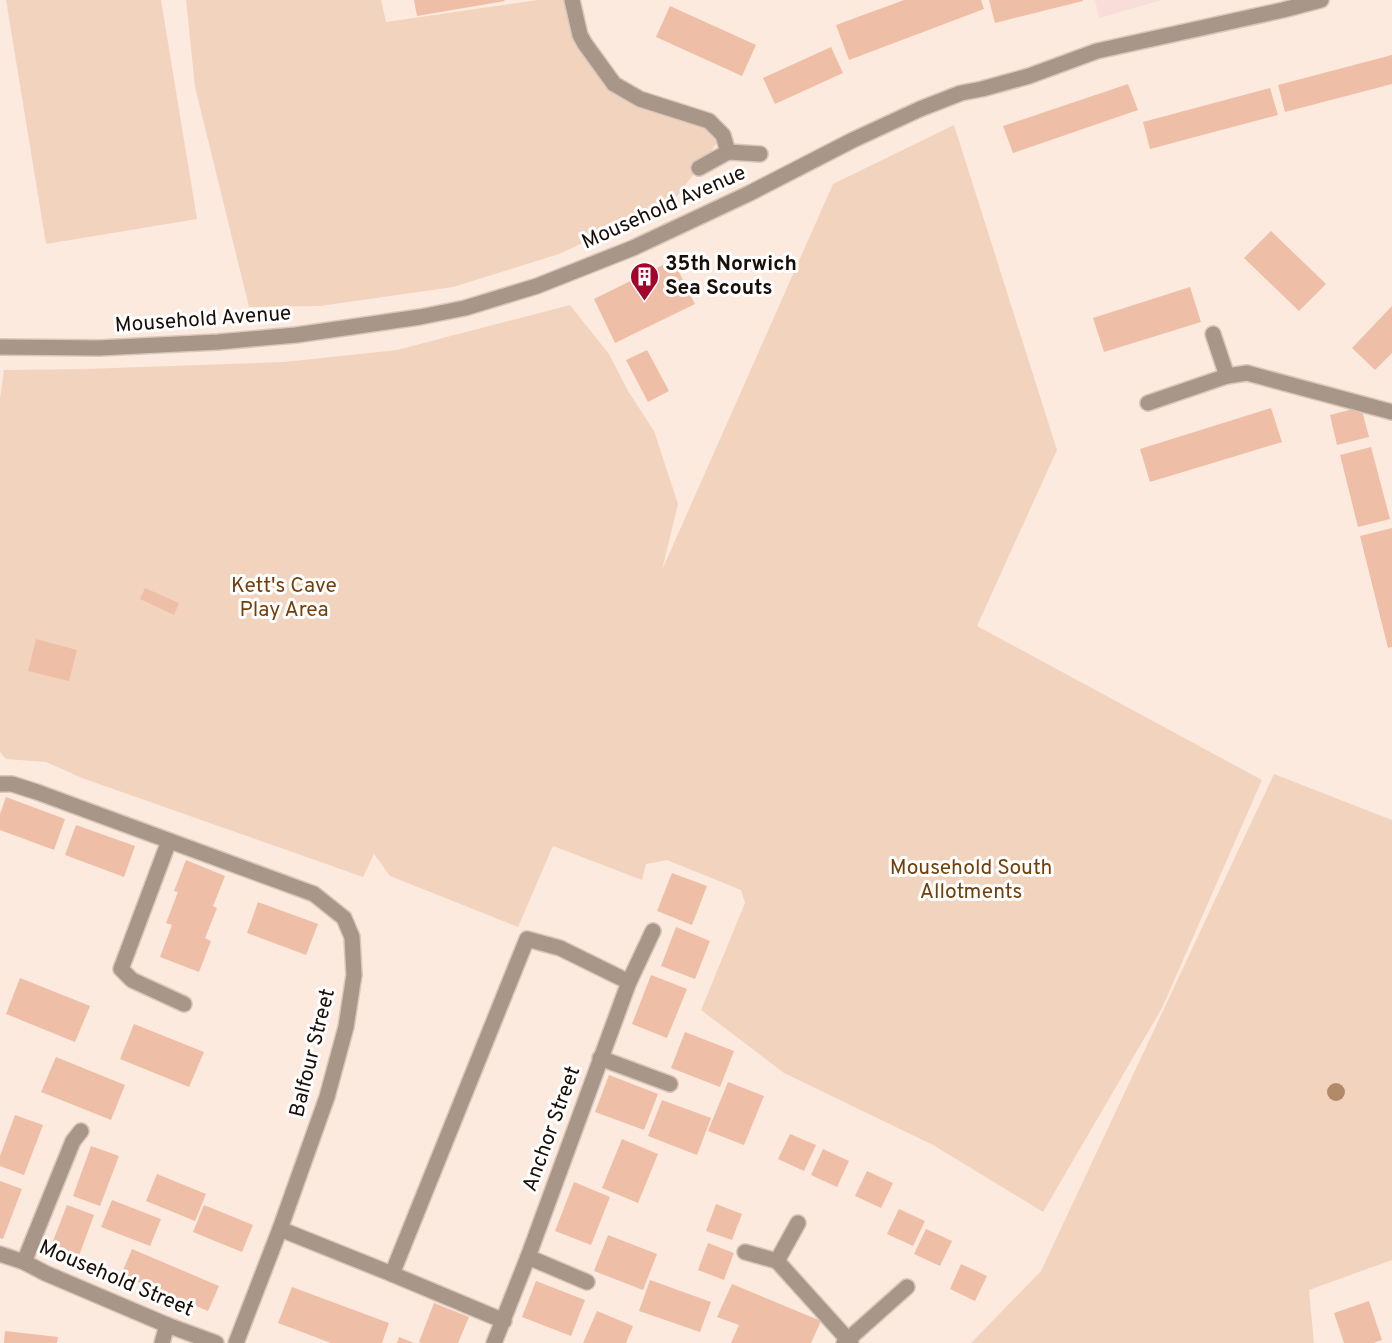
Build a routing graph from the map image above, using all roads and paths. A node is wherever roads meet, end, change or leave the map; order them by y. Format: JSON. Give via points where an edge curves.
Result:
{"nodes":[{"id":1,"x":572,"y":0,"type":"edge"},
{"id":2,"x":1321,"y":0,"type":"edge"},
{"id":3,"x":728,"y":152,"type":"junction"},
{"id":4,"x":760,"y":154,"type":"dead end"},
{"id":5,"x":699,"y":168,"type":"dead end"},
{"id":6,"x":1213,"y":334,"type":"dead end"},
{"id":7,"x":0,"y":347,"type":"edge"},
{"id":8,"x":1227,"y":376,"type":"junction"},
{"id":9,"x":1148,"y":403,"type":"dead end"},
{"id":10,"x":1392,"y":412,"type":"edge"},
{"id":11,"x":0,"y":784,"type":"edge"},
{"id":12,"x":169,"y":841,"type":"junction"},
{"id":13,"x":653,"y":931,"type":"dead end"},
{"id":14,"x":629,"y":982,"type":"junction"},
{"id":15,"x":184,"y":1004,"type":"dead end"},
{"id":16,"x":600,"y":1058,"type":"junction"},
{"id":17,"x":669,"y":1084,"type":"dead end"},
{"id":18,"x":81,"y":1131,"type":"dead end"},
{"id":19,"x":798,"y":1223,"type":"dead end"},
{"id":20,"x":280,"y":1228,"type":"junction"},
{"id":21,"x":745,"y":1252,"type":"dead end"},
{"id":22,"x":0,"y":1254,"type":"edge"},
{"id":23,"x":528,"y":1257,"type":"junction"},
{"id":24,"x":777,"y":1260,"type":"junction"},
{"id":25,"x":24,"y":1263,"type":"junction"},
{"id":26,"x":392,"y":1274,"type":"junction"},
{"id":27,"x":587,"y":1282,"type":"dead end"},
{"id":28,"x":907,"y":1287,"type":"dead end"},
{"id":29,"x":504,"y":1321,"type":"junction"},
{"id":30,"x":167,"y":1325,"type":"junction"},
{"id":31,"x":848,"y":1342,"type":"edge"},
{"id":32,"x":162,"y":1343,"type":"edge"},
{"id":33,"x":216,"y":1343,"type":"edge"},
{"id":34,"x":236,"y":1343,"type":"edge"},
{"id":35,"x":494,"y":1343,"type":"edge"}],
"edges":[{"from":1,"to":3,"type":"street","via":[[580,35],[614,84],[640,99],[709,121],[723,135]]},
{"from":2,"to":7,"type":"street","name":"Mousehold Avenue","via":[[1097,51],[1029,76],[961,93],[853,140],[633,248],[537,286],[465,308],[285,336],[218,342],[99,348]]},
{"from":3,"to":4,"type":"street"},
{"from":3,"to":5,"type":"street"},
{"from":6,"to":8,"type":"street"},
{"from":8,"to":9,"type":"street"},
{"from":8,"to":10,"type":"street","via":[[1247,373]]},
{"from":11,"to":12,"type":"street","name":"Balfour Street","via":[[37,792]]},
{"from":12,"to":15,"type":"street","via":[[120,969],[132,980]]},
{"from":12,"to":20,"type":"street","name":"Balfour Street","via":[[314,894],[344,918],[352,937],[354,975],[346,1027],[327,1097]]},
{"from":13,"to":14,"type":"street","name":"Anchor Street"},
{"from":14,"to":16,"type":"street","name":"Anchor Street"},
{"from":14,"to":26,"type":"street","via":[[560,948],[527,939]]},
{"from":16,"to":17,"type":"street"},
{"from":16,"to":23,"type":"street","name":"Anchor Street"},
{"from":18,"to":25,"type":"street","via":[[73,1141]]},
{"from":19,"to":24,"type":"street"},
{"from":20,"to":26,"type":"street"},
{"from":20,"to":34,"type":"street","name":"Balfour Street"},
{"from":21,"to":24,"type":"street"},
{"from":22,"to":25,"type":"street","name":"Mousehold Street"},
{"from":23,"to":27,"type":"street"},
{"from":23,"to":29,"type":"street","name":"Anchor Street"},
{"from":24,"to":31,"type":"street"},
{"from":25,"to":30,"type":"street","name":"Mousehold Street"},
{"from":26,"to":29,"type":"street"},
{"from":28,"to":31,"type":"street"},
{"from":29,"to":35,"type":"street","name":"Anchor Street"},
{"from":30,"to":32,"type":"street"},
{"from":30,"to":33,"type":"street","name":"Mousehold Street"}]}
